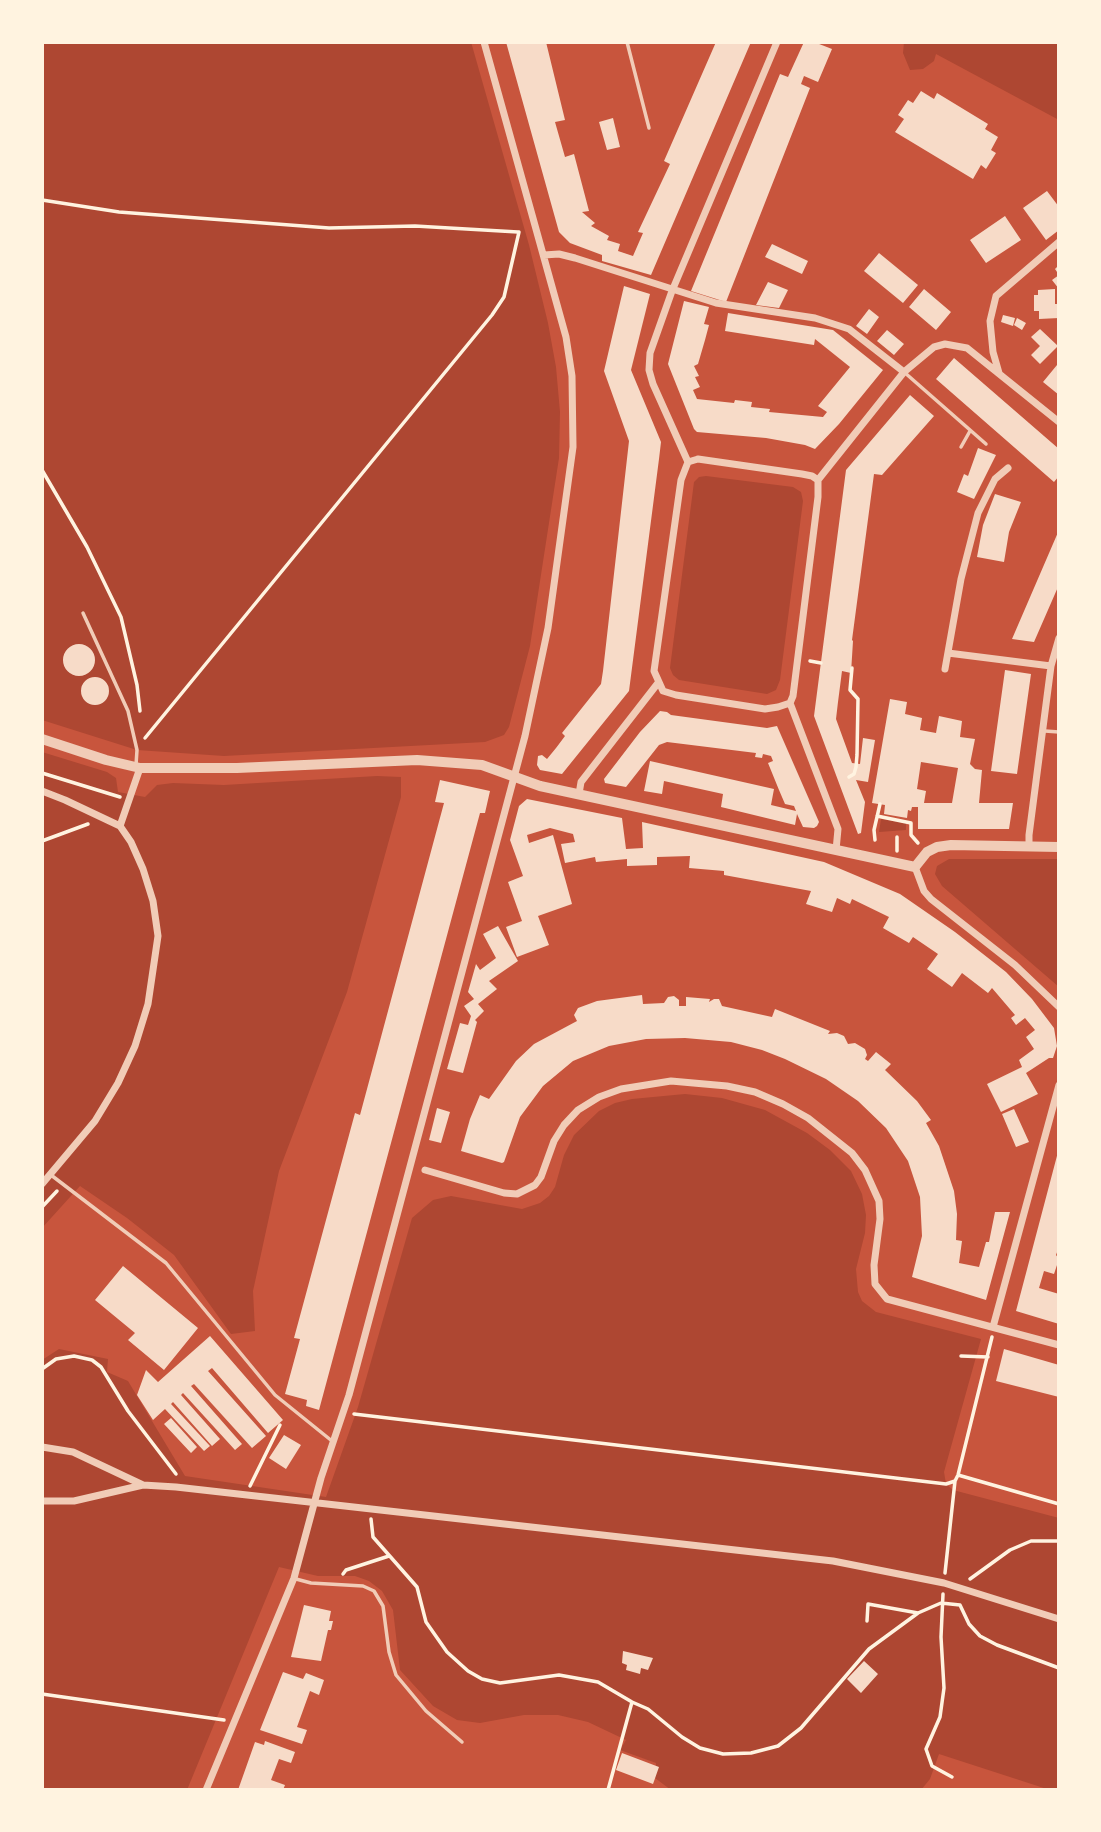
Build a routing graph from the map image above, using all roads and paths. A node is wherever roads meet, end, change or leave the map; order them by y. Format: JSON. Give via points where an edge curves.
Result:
{"nodes":[{"id":1,"x":484,"y":42,"type":"edge"},
{"id":2,"x":627,"y":42,"type":"edge"},
{"id":3,"x":777,"y":42,"type":"edge"},
{"id":4,"x":649,"y":128,"type":"dead end"},
{"id":5,"x":42,"y":200,"type":"edge"},
{"id":6,"x":537,"y":228,"type":"junction"},
{"id":7,"x":519,"y":232,"type":"junction"},
{"id":8,"x":1059,"y":242,"type":"edge"},
{"id":9,"x":544,"y":255,"type":"junction"},
{"id":10,"x":672,"y":290,"type":"junction"},
{"id":11,"x":904,"y":372,"type":"junction"},
{"id":12,"x":1001,"y":377,"type":"junction"},
{"id":13,"x":1059,"y":422,"type":"edge"},
{"id":14,"x":970,"y":431,"type":"junction"},
{"id":15,"x":986,"y":444,"type":"dead end"},
{"id":16,"x":961,"y":447,"type":"dead end"},
{"id":17,"x":688,"y":462,"type":"junction"},
{"id":18,"x":1007,"y":468,"type":"dead end"},
{"id":19,"x":42,"y":470,"type":"edge"},
{"id":20,"x":818,"y":481,"type":"junction"},
{"id":21,"x":83,"y":613,"type":"dead end"},
{"id":22,"x":1059,"y":638,"type":"edge"},
{"id":23,"x":948,"y":653,"type":"junction"},
{"id":24,"x":1051,"y":666,"type":"junction"},
{"id":25,"x":852,"y":668,"type":"dead end"},
{"id":26,"x":945,"y":669,"type":"dead end"},
{"id":27,"x":658,"y":683,"type":"junction"},
{"id":28,"x":790,"y":703,"type":"junction"},
{"id":29,"x":140,"y":713,"type":"dead end"},
{"id":30,"x":142,"y":726,"type":"dead end"},
{"id":31,"x":1042,"y":731,"type":"junction"},
{"id":32,"x":1059,"y":733,"type":"edge"},
{"id":33,"x":42,"y":739,"type":"edge"},
{"id":34,"x":144,"y":740,"type":"junction"},
{"id":35,"x":144,"y":747,"type":"dead end"},
{"id":36,"x":138,"y":767,"type":"junction"},
{"id":37,"x":42,"y":773,"type":"edge"},
{"id":38,"x":514,"y":776,"type":"junction"},
{"id":39,"x":849,"y":777,"type":"dead end"},
{"id":40,"x":42,"y":791,"type":"edge"},
{"id":41,"x":579,"y":794,"type":"junction"},
{"id":42,"x":127,"y":799,"type":"junction"},
{"id":43,"x":880,"y":804,"type":"dead end"},
{"id":44,"x":877,"y":816,"type":"junction"},
{"id":45,"x":103,"y":817,"type":"junction"},
{"id":46,"x":120,"y":826,"type":"junction"},
{"id":47,"x":42,"y":841,"type":"edge"},
{"id":48,"x":875,"y":841,"type":"dead end"},
{"id":49,"x":1059,"y":846,"type":"edge"},
{"id":50,"x":1029,"y":847,"type":"junction"},
{"id":51,"x":836,"y":850,"type":"junction"},
{"id":52,"x":927,"y":852,"type":"junction"},
{"id":53,"x":915,"y":867,"type":"junction"},
{"id":54,"x":1059,"y":1007,"type":"edge"},
{"id":55,"x":1059,"y":1086,"type":"edge"},
{"id":56,"x":1056,"y":1108,"type":"edge"},
{"id":57,"x":425,"y":1170,"type":"dead end"},
{"id":58,"x":51,"y":1175,"type":"junction"},
{"id":59,"x":42,"y":1184,"type":"edge"},
{"id":60,"x":63,"y":1185,"type":"junction"},
{"id":61,"x":42,"y":1208,"type":"edge"},
{"id":62,"x":993,"y":1327,"type":"junction"},
{"id":63,"x":1059,"y":1345,"type":"edge"},
{"id":64,"x":961,"y":1356,"type":"dead end"},
{"id":65,"x":988,"y":1357,"type":"junction"},
{"id":66,"x":42,"y":1369,"type":"edge"},
{"id":67,"x":352,"y":1413,"type":"dead end"},
{"id":68,"x":281,"y":1425,"type":"dead end"},
{"id":69,"x":333,"y":1442,"type":"junction"},
{"id":70,"x":42,"y":1447,"type":"edge"},
{"id":71,"x":958,"y":1475,"type":"junction"},
{"id":72,"x":955,"y":1481,"type":"junction"},
{"id":73,"x":144,"y":1485,"type":"junction"},
{"id":74,"x":176,"y":1487,"type":"junction"},
{"id":75,"x":248,"y":1496,"type":"junction"},
{"id":76,"x":42,"y":1501,"type":"edge"},
{"id":77,"x":314,"y":1503,"type":"junction"},
{"id":78,"x":1059,"y":1504,"type":"edge"},
{"id":79,"x":369,"y":1510,"type":"junction"},
{"id":80,"x":1059,"y":1541,"type":"edge"},
{"id":81,"x":389,"y":1556,"type":"junction"},
{"id":82,"x":294,"y":1578,"type":"junction"},
{"id":83,"x":335,"y":1584,"type":"junction"},
{"id":84,"x":944,"y":1584,"type":"junction"},
{"id":85,"x":956,"y":1588,"type":"junction"},
{"id":86,"x":941,"y":1603,"type":"junction"},
{"id":87,"x":918,"y":1613,"type":"junction"},
{"id":88,"x":1059,"y":1619,"type":"edge"},
{"id":89,"x":867,"y":1621,"type":"dead end"},
{"id":90,"x":1059,"y":1668,"type":"edge"},
{"id":91,"x":42,"y":1694,"type":"edge"},
{"id":92,"x":632,"y":1702,"type":"junction"},
{"id":93,"x":234,"y":1722,"type":"junction"},
{"id":94,"x":462,"y":1742,"type":"dead end"},
{"id":95,"x":953,"y":1777,"type":"dead end"},
{"id":96,"x":206,"y":1790,"type":"edge"},
{"id":97,"x":608,"y":1790,"type":"edge"}],
"edges":[{"from":1,"to":6,"type":"street"},
{"from":2,"to":4,"type":"lane"},
{"from":3,"to":10,"type":"street"},
{"from":5,"to":7,"type":"path","via":[[118,212],[329,228],[415,226]]},
{"from":6,"to":7,"type":"path"},
{"from":6,"to":9,"type":"street"},
{"from":7,"to":34,"type":"path","via":[[504,297],[492,315]]},
{"from":8,"to":12,"type":"street","via":[[996,296],[990,321]]},
{"from":9,"to":10,"type":"street","via":[[575,258]]},
{"from":9,"to":38,"type":"street","via":[[572,376],[573,447],[548,628]]},
{"from":10,"to":11,"type":"street","via":[[716,303],[816,318],[849,329]]},
{"from":10,"to":17,"type":"street","via":[[650,353],[649,370]]},
{"from":11,"to":12,"type":"street","via":[[934,347],[945,344],[967,348]]},
{"from":11,"to":14,"type":"lane"},
{"from":11,"to":20,"type":"street"},
{"from":12,"to":13,"type":"street"},
{"from":14,"to":15,"type":"lane"},
{"from":14,"to":16,"type":"lane"},
{"from":17,"to":20,"type":"street","via":[[698,459],[802,474]]},
{"from":17,"to":27,"type":"street","via":[[681,480],[654,671]]},
{"from":18,"to":23,"type":"street","via":[[995,479],[978,513]]},
{"from":19,"to":29,"type":"path","via":[[121,617]]},
{"from":20,"to":28,"type":"street"},
{"from":21,"to":36,"type":"lane","via":[[128,711]]},
{"from":22,"to":24,"type":"street"},
{"from":23,"to":24,"type":"street"},
{"from":23,"to":26,"type":"street"},
{"from":24,"to":31,"type":"street"},
{"from":25,"to":39,"type":"path","via":[[850,690],[858,699],[857,755]]},
{"from":27,"to":28,"type":"street","via":[[663,691],[765,709]]},
{"from":27,"to":41,"type":"street","via":[[582,782]]},
{"from":28,"to":51,"type":"street","via":[[838,829]]},
{"from":30,"to":34,"type":"path"},
{"from":31,"to":32,"type":"lane"},
{"from":31,"to":50,"type":"street"},
{"from":33,"to":36,"type":"street"},
{"from":34,"to":35,"type":"path"},
{"from":36,"to":38,"type":"street","via":[[440,760],[482,765]]},
{"from":36,"to":42,"type":"street"},
{"from":37,"to":42,"type":"path"},
{"from":38,"to":41,"type":"street"},
{"from":38,"to":69,"type":"street"},
{"from":40,"to":45,"type":"street"},
{"from":41,"to":51,"type":"street"},
{"from":42,"to":46,"type":"street"},
{"from":43,"to":44,"type":"path"},
{"from":44,"to":48,"type":"path"},
{"from":44,"to":52,"type":"path","via":[[911,822],[911,835]]},
{"from":45,"to":46,"type":"street"},
{"from":45,"to":47,"type":"path"},
{"from":46,"to":58,"type":"street","via":[[135,851],[153,901],[158,936],[150,994],[118,1083],[95,1121]]},
{"from":49,"to":50,"type":"street"},
{"from":50,"to":52,"type":"street","via":[[951,845]]},
{"from":51,"to":53,"type":"street"},
{"from":52,"to":53,"type":"street"},
{"from":53,"to":54,"type":"street","via":[[931,899],[1015,965]]},
{"from":55,"to":56,"type":"street"},
{"from":56,"to":62,"type":"street"},
{"from":57,"to":62,"type":"street","via":[[517,1194],[541,1177],[564,1125],[599,1097],[671,1081],[755,1093],[808,1118],[852,1153],[865,1170],[880,1219],[875,1284],[887,1299]]},
{"from":58,"to":59,"type":"street"},
{"from":58,"to":60,"type":"lane"},
{"from":60,"to":61,"type":"path"},
{"from":60,"to":69,"type":"lane","via":[[166,1263],[275,1395]]},
{"from":62,"to":63,"type":"street"},
{"from":62,"to":65,"type":"path"},
{"from":64,"to":65,"type":"path"},
{"from":65,"to":71,"type":"path"},
{"from":66,"to":74,"type":"path","via":[[57,1359],[74,1356],[101,1367],[176,1475]]},
{"from":67,"to":72,"type":"path","via":[[852,1474],[946,1484]]},
{"from":68,"to":75,"type":"path"},
{"from":69,"to":77,"type":"street"},
{"from":70,"to":73,"type":"street","via":[[73,1452]]},
{"from":71,"to":72,"type":"path"},
{"from":71,"to":78,"type":"path"},
{"from":72,"to":84,"type":"path"},
{"from":73,"to":74,"type":"street"},
{"from":73,"to":76,"type":"street","via":[[74,1501]]},
{"from":74,"to":75,"type":"street"},
{"from":75,"to":77,"type":"street"},
{"from":77,"to":79,"type":"street"},
{"from":77,"to":82,"type":"street"},
{"from":79,"to":81,"type":"path","via":[[373,1537]]},
{"from":79,"to":84,"type":"street","via":[[833,1561]]},
{"from":80,"to":85,"type":"path","via":[[1031,1541],[1010,1550]]},
{"from":81,"to":83,"type":"path","via":[[346,1570]]},
{"from":81,"to":92,"type":"path","via":[[417,1587],[426,1622],[447,1652],[468,1671],[500,1683],[559,1675],[581,1678],[598,1682]]},
{"from":82,"to":83,"type":"lane"},
{"from":82,"to":93,"type":"street"},
{"from":83,"to":94,"type":"lane","via":[[374,1591],[383,1606],[396,1675]]},
{"from":84,"to":85,"type":"street"},
{"from":84,"to":86,"type":"path"},
{"from":85,"to":88,"type":"street"},
{"from":86,"to":87,"type":"path"},
{"from":86,"to":90,"type":"path","via":[[960,1605],[979,1636]]},
{"from":86,"to":95,"type":"path","via":[[944,1688],[940,1717],[926,1749],[932,1766]]},
{"from":87,"to":89,"type":"path","via":[[868,1604]]},
{"from":87,"to":92,"type":"path","via":[[869,1649],[801,1728],[778,1746],[723,1754],[700,1748]]},
{"from":91,"to":93,"type":"path"},
{"from":92,"to":97,"type":"path"},
{"from":93,"to":96,"type":"street"}]}
